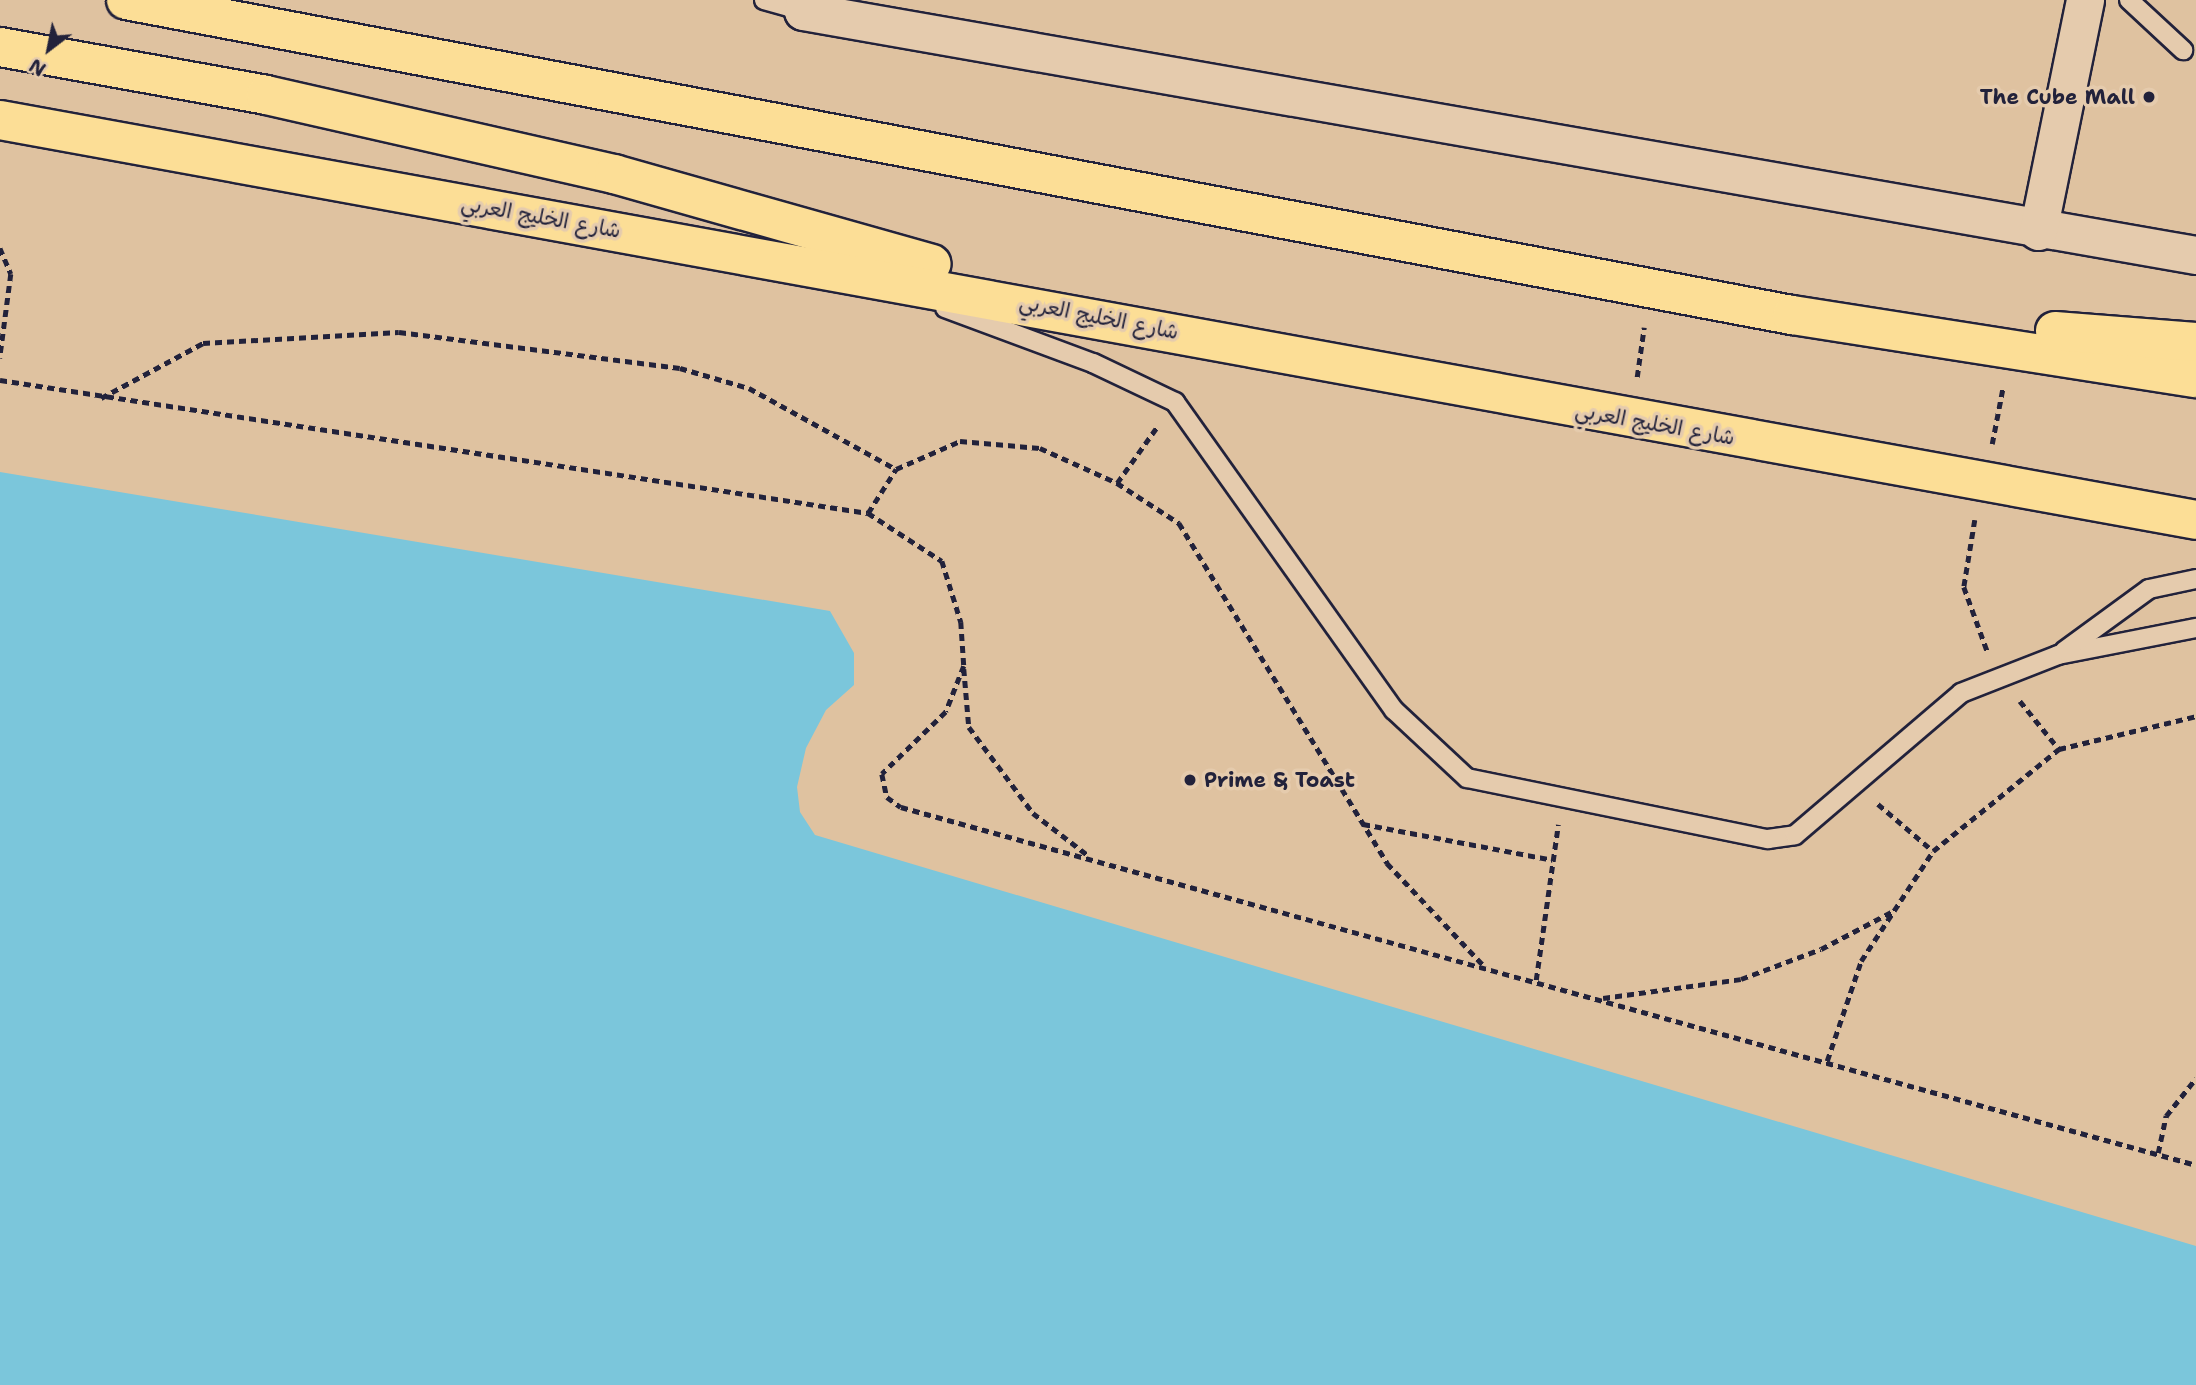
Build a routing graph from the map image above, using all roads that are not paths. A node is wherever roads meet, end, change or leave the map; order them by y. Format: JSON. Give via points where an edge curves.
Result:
{"nodes":[{"id":1,"x":126,"y":0,"type":"edge"},
{"id":2,"x":218,"y":0,"type":"edge"},
{"id":3,"x":764,"y":0,"type":"edge"},
{"id":4,"x":2085,"y":0,"type":"edge"},
{"id":5,"x":2129,"y":0,"type":"edge"},
{"id":6,"x":804,"y":6,"type":"edge"},
{"id":7,"x":275,"y":27,"type":"junction"},
{"id":8,"x":0,"y":47,"type":"edge"},
{"id":9,"x":2183,"y":50,"type":"dead end"},
{"id":10,"x":0,"y":120,"type":"edge"},
{"id":11,"x":2038,"y":231,"type":"junction"},
{"id":12,"x":2196,"y":255,"type":"edge"},
{"id":13,"x":846,"y":271,"type":"junction"},
{"id":14,"x":1141,"y":324,"type":"junction"},
{"id":15,"x":2196,"y":342,"type":"edge"},
{"id":16,"x":1992,"y":345,"type":"junction"},
{"id":17,"x":2196,"y":377,"type":"edge"},
{"id":18,"x":2196,"y":520,"type":"edge"},
{"id":19,"x":2196,"y":579,"type":"edge"},
{"id":20,"x":2196,"y":628,"type":"edge"},
{"id":21,"x":2058,"y":655,"type":"junction"}],
"edges":[{"from":1,"to":7,"type":"main road"},
{"from":2,"to":7,"type":"main road"},
{"from":3,"to":6,"type":"lane"},
{"from":4,"to":11,"type":"street"},
{"from":5,"to":9,"type":"lane"},
{"from":6,"to":11,"type":"street"},
{"from":7,"to":16,"type":"main road","via":[[1650,288]]},
{"from":8,"to":14,"type":"main road","via":[[265,95],[614,174]]},
{"from":10,"to":13,"type":"main road","name":"شارع الخليج العربي"},
{"from":11,"to":12,"type":"street"},
{"from":13,"to":14,"type":"main road","name":"شارع الخليج العربي"},
{"from":13,"to":21,"type":"lane","via":[[1093,363],[1175,402],[1394,710],[1467,778],[1768,839],[1795,835],[1858,787],[1961,693],[1998,674]]},
{"from":14,"to":18,"type":"main road","name":"شارع الخليج العربي","via":[[1984,485]]},
{"from":15,"to":16,"type":"main road","via":[[2023,328]]},
{"from":16,"to":17,"type":"main road"},
{"from":19,"to":21,"type":"lane","via":[[2149,589]]},
{"from":20,"to":21,"type":"lane"}]}
